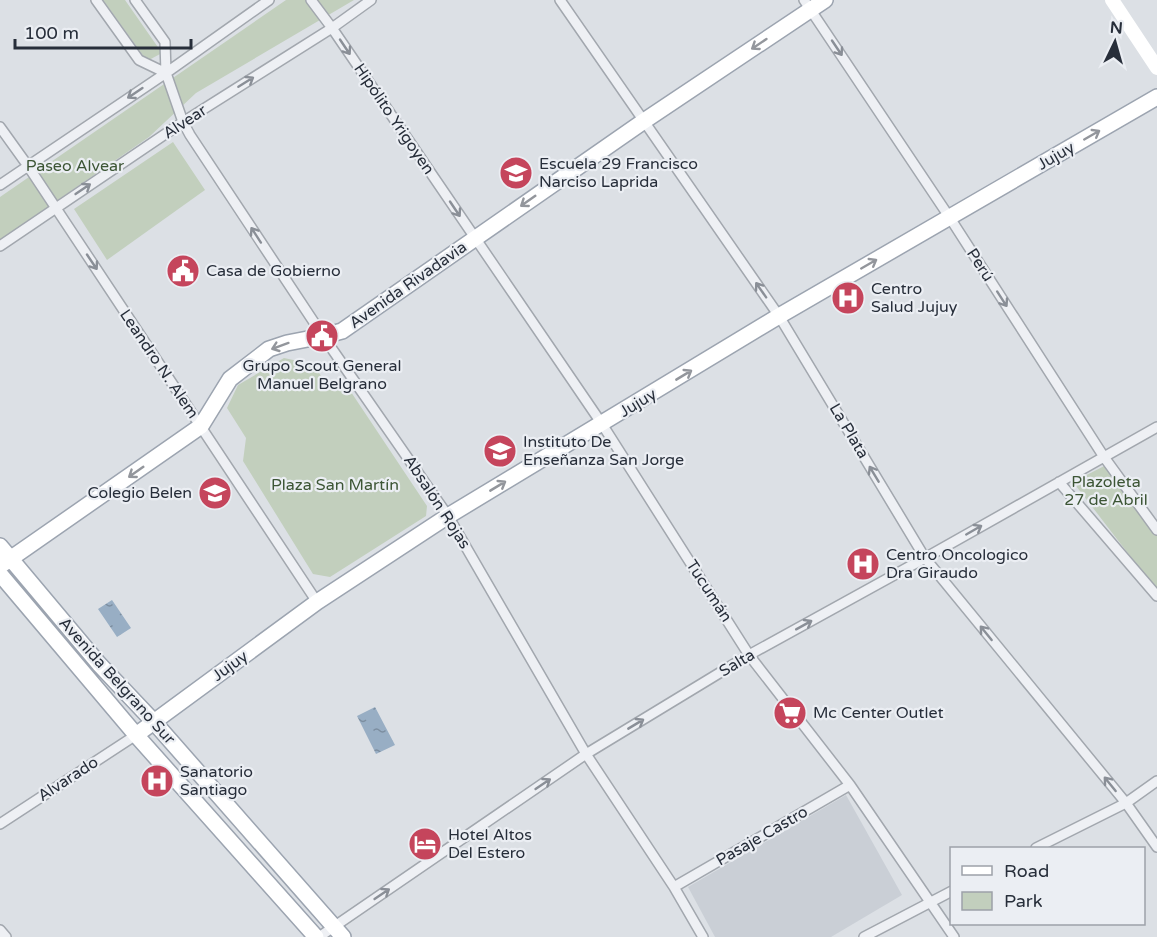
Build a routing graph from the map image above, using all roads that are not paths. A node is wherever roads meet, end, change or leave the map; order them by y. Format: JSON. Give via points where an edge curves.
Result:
{"nodes":[{"id":1,"x":96,"y":0,"type":"edge"},
{"id":2,"x":135,"y":0,"type":"edge"},
{"id":3,"x":269,"y":0,"type":"edge"},
{"id":4,"x":311,"y":0,"type":"edge"},
{"id":5,"x":371,"y":0,"type":"edge"},
{"id":6,"x":560,"y":0,"type":"edge"},
{"id":7,"x":825,"y":0,"type":"edge"},
{"id":8,"x":1112,"y":0,"type":"edge"},
{"id":9,"x":807,"y":5,"type":"edge"},
{"id":10,"x":332,"y":28,"type":"junction"},
{"id":11,"x":1157,"y":68,"type":"edge"},
{"id":12,"x":166,"y":73,"type":"junction"},
{"id":13,"x":1157,"y":97,"type":"edge"},
{"id":14,"x":644,"y":121,"type":"junction"},
{"id":15,"x":183,"y":122,"type":"junction"},
{"id":16,"x":0,"y":127,"type":"edge"},
{"id":17,"x":28,"y":165,"type":"junction"},
{"id":18,"x":0,"y":185,"type":"edge"},
{"id":19,"x":56,"y":208,"type":"junction"},
{"id":20,"x":950,"y":218,"type":"junction"},
{"id":21,"x":475,"y":238,"type":"junction"},
{"id":22,"x":0,"y":246,"type":"edge"},
{"id":23,"x":779,"y":316,"type":"junction"},
{"id":24,"x":323,"y":336,"type":"junction"},
{"id":25,"x":602,"y":424,"type":"junction"},
{"id":26,"x":201,"y":426,"type":"junction"},
{"id":27,"x":1157,"y":427,"type":"edge"},
{"id":28,"x":1104,"y":457,"type":"junction"},
{"id":29,"x":1059,"y":482,"type":"junction"},
{"id":30,"x":448,"y":516,"type":"junction"},
{"id":31,"x":1157,"y":530,"type":"edge"},
{"id":32,"x":0,"y":546,"type":"edge"},
{"id":33,"x":925,"y":558,"type":"junction"},
{"id":34,"x":6,"y":562,"type":"edge"},
{"id":35,"x":0,"y":574,"type":"edge"},
{"id":36,"x":1157,"y":596,"type":"edge"},
{"id":37,"x":318,"y":602,"type":"junction"},
{"id":38,"x":749,"y":655,"type":"junction"},
{"id":39,"x":154,"y":722,"type":"junction"},
{"id":40,"x":136,"y":735,"type":"junction"},
{"id":41,"x":586,"y":754,"type":"junction"},
{"id":42,"x":1157,"y":781,"type":"edge"},
{"id":43,"x":850,"y":785,"type":"junction"},
{"id":44,"x":1126,"y":803,"type":"junction"},
{"id":45,"x":0,"y":824,"type":"edge"},
{"id":46,"x":1040,"y":847,"type":"edge"},
{"id":47,"x":1157,"y":847,"type":"edge"},
{"id":48,"x":674,"y":887,"type":"junction"},
{"id":49,"x":950,"y":892,"type":"edge"},
{"id":50,"x":929,"y":902,"type":"junction"},
{"id":51,"x":0,"y":930,"type":"edge"},
{"id":52,"x":338,"y":932,"type":"edge"},
{"id":53,"x":6,"y":937,"type":"edge"},
{"id":54,"x":317,"y":937,"type":"edge"},
{"id":55,"x":703,"y":937,"type":"edge"},
{"id":56,"x":864,"y":937,"type":"edge"},
{"id":57,"x":954,"y":937,"type":"edge"}],
"edges":[{"from":1,"to":12,"type":"street","via":[[139,60]]},
{"from":2,"to":12,"type":"street","name":"Absalón Rojas","via":[[165,42]]},
{"from":3,"to":12,"type":"street"},
{"from":4,"to":10,"type":"street","name":"Hipólito Yrigoyen"},
{"from":5,"to":10,"type":"street","name":"Alvear"},
{"from":6,"to":14,"type":"street","name":"La Plata"},
{"from":7,"to":9,"type":"main road","name":"Avenida Rivadavia"},
{"from":8,"to":11,"type":"street"},
{"from":9,"to":14,"type":"main road","name":"Avenida Rivadavia","one_way":true},
{"from":9,"to":20,"type":"street","name":"Perú","one_way":true},
{"from":15,"to":10,"type":"street","name":"Alvear","one_way":true},
{"from":10,"to":21,"type":"street","name":"Hipólito Yrigoyen","one_way":true},
{"from":12,"to":15,"type":"street","name":"Absalón Rojas"},
{"from":12,"to":17,"type":"street","one_way":true},
{"from":20,"to":13,"type":"main road","name":"Jujuy","one_way":true},
{"from":14,"to":21,"type":"main road","name":"Avenida Rivadavia","one_way":true},
{"from":23,"to":14,"type":"street","name":"La Plata","one_way":true},
{"from":19,"to":15,"type":"street","name":"Alvear","one_way":true},
{"from":24,"to":15,"type":"street","name":"Absalón Rojas","one_way":true},
{"from":16,"to":17,"type":"street","name":"Leandro N. Alem"},
{"from":17,"to":18,"type":"street"},
{"from":17,"to":19,"type":"street","name":"Leandro N. Alem"},
{"from":19,"to":22,"type":"street","name":"Alvear"},
{"from":19,"to":26,"type":"street","name":"Leandro N. Alem","one_way":true},
{"from":23,"to":20,"type":"main road","name":"Jujuy","one_way":true},
{"from":20,"to":28,"type":"street","name":"Perú","one_way":true},
{"from":21,"to":24,"type":"main road","name":"Avenida Rivadavia","via":[[342,331]]},
{"from":21,"to":25,"type":"street","name":"Tucumán"},
{"from":25,"to":23,"type":"main road","name":"Jujuy","one_way":true},
{"from":33,"to":23,"type":"street","name":"La Plata","one_way":true},
{"from":24,"to":26,"type":"main road","name":"Avenida Rivadavia","one_way":true,"via":[[269,349],[226,384]]},
{"from":24,"to":30,"type":"street","name":"Absalón Rojas"},
{"from":30,"to":25,"type":"main road","name":"Jujuy","one_way":true},
{"from":25,"to":38,"type":"street","name":"Tucumán"},
{"from":26,"to":34,"type":"main road","name":"Avenida Rivadavia","one_way":true},
{"from":26,"to":37,"type":"street","name":"Leandro N. Alem"},
{"from":27,"to":28,"type":"street","name":"Salta"},
{"from":28,"to":29,"type":"street","name":"Salta"},
{"from":28,"to":31,"type":"street","name":"Perú"},
{"from":33,"to":29,"type":"street","name":"Salta","one_way":true},
{"from":29,"to":36,"type":"street"},
{"from":30,"to":37,"type":"main road","name":"Jujuy"},
{"from":30,"to":41,"type":"street","name":"Absalón Rojas"},
{"from":32,"to":34,"type":"main road","name":"Avenida Belgrano Sur"},
{"from":38,"to":33,"type":"street","name":"Salta","one_way":true},
{"from":44,"to":33,"type":"street","name":"La Plata","one_way":true},
{"from":34,"to":39,"type":"main road","name":"Avenida Belgrano Sur"},
{"from":35,"to":40,"type":"main road","name":"Avenida Belgrano Sur"},
{"from":37,"to":39,"type":"main road","name":"Jujuy"},
{"from":41,"to":38,"type":"street","name":"Salta","one_way":true},
{"from":38,"to":43,"type":"street","name":"Tucumán"},
{"from":39,"to":40,"type":"main road","name":"Jujuy"},
{"from":39,"to":52,"type":"main road","name":"Avenida Belgrano Sur"},
{"from":40,"to":45,"type":"street","name":"Alvarado"},
{"from":40,"to":54,"type":"main road","name":"Avenida Belgrano Sur"},
{"from":41,"to":48,"type":"street","name":"Absalón Rojas"},
{"from":52,"to":41,"type":"street","name":"Salta","one_way":true},
{"from":42,"to":44,"type":"street"},
{"from":43,"to":48,"type":"street","name":"Pasaje Castro"},
{"from":43,"to":50,"type":"street","name":"Tucumán"},
{"from":44,"to":46,"type":"street"},
{"from":44,"to":47,"type":"street","name":"La Plata"},
{"from":48,"to":55,"type":"street","name":"Absalón Rojas"},
{"from":49,"to":50,"type":"street"},
{"from":50,"to":56,"type":"street"},
{"from":50,"to":57,"type":"street","name":"Tucumán"},
{"from":51,"to":53,"type":"street"},
{"from":52,"to":54,"type":"street","name":"Salta"}]}
